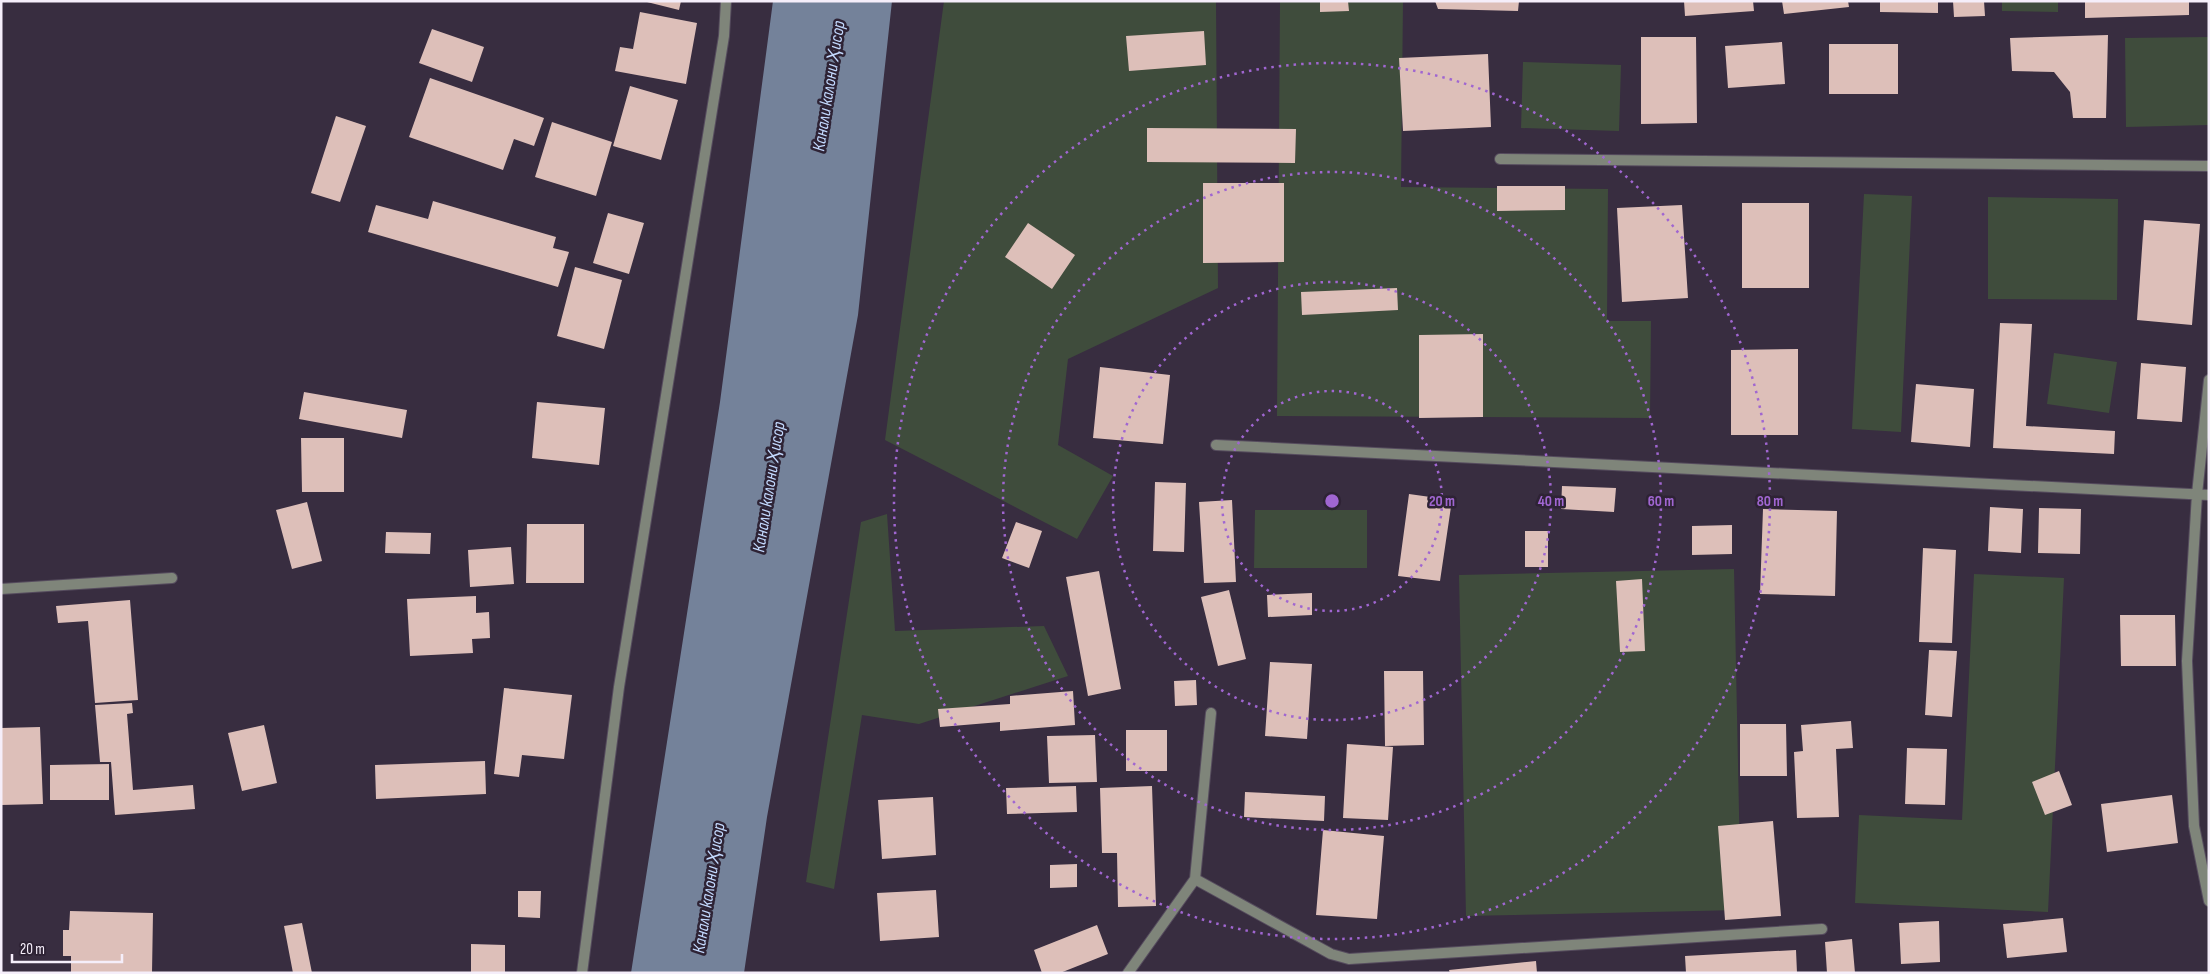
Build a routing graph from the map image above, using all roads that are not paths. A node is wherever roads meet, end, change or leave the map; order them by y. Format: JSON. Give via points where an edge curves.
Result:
{"nodes":[{"id":1,"x":726,"y":1,"type":"edge"},
{"id":2,"x":1500,"y":159,"type":"dead end"},
{"id":3,"x":2209,"y":166,"type":"edge"},
{"id":4,"x":2209,"y":380,"type":"edge"},
{"id":5,"x":1216,"y":446,"type":"dead end"},
{"id":6,"x":2197,"y":494,"type":"junction"},
{"id":7,"x":2209,"y":495,"type":"edge"},
{"id":8,"x":172,"y":578,"type":"dead end"},
{"id":9,"x":1,"y":589,"type":"edge"},
{"id":10,"x":1211,"y":712,"type":"dead end"},
{"id":11,"x":1195,"y":879,"type":"junction"},
{"id":12,"x":2208,"y":898,"type":"edge"},
{"id":13,"x":1822,"y":929,"type":"dead end"},
{"id":14,"x":582,"y":973,"type":"edge"},
{"id":15,"x":1128,"y":973,"type":"edge"}],
"edges":[{"from":1,"to":14,"type":"street","via":[[723,46],[619,686]]},
{"from":2,"to":3,"type":"street"},
{"from":4,"to":6,"type":"street"},
{"from":5,"to":6,"type":"street"},
{"from":6,"to":7,"type":"street"},
{"from":6,"to":12,"type":"street","via":[[2188,661],[2194,826]]},
{"from":8,"to":9,"type":"street"},
{"from":10,"to":11,"type":"street"},
{"from":11,"to":13,"type":"street","via":[[1331,954],[1349,959]]},
{"from":11,"to":15,"type":"street"}]}
